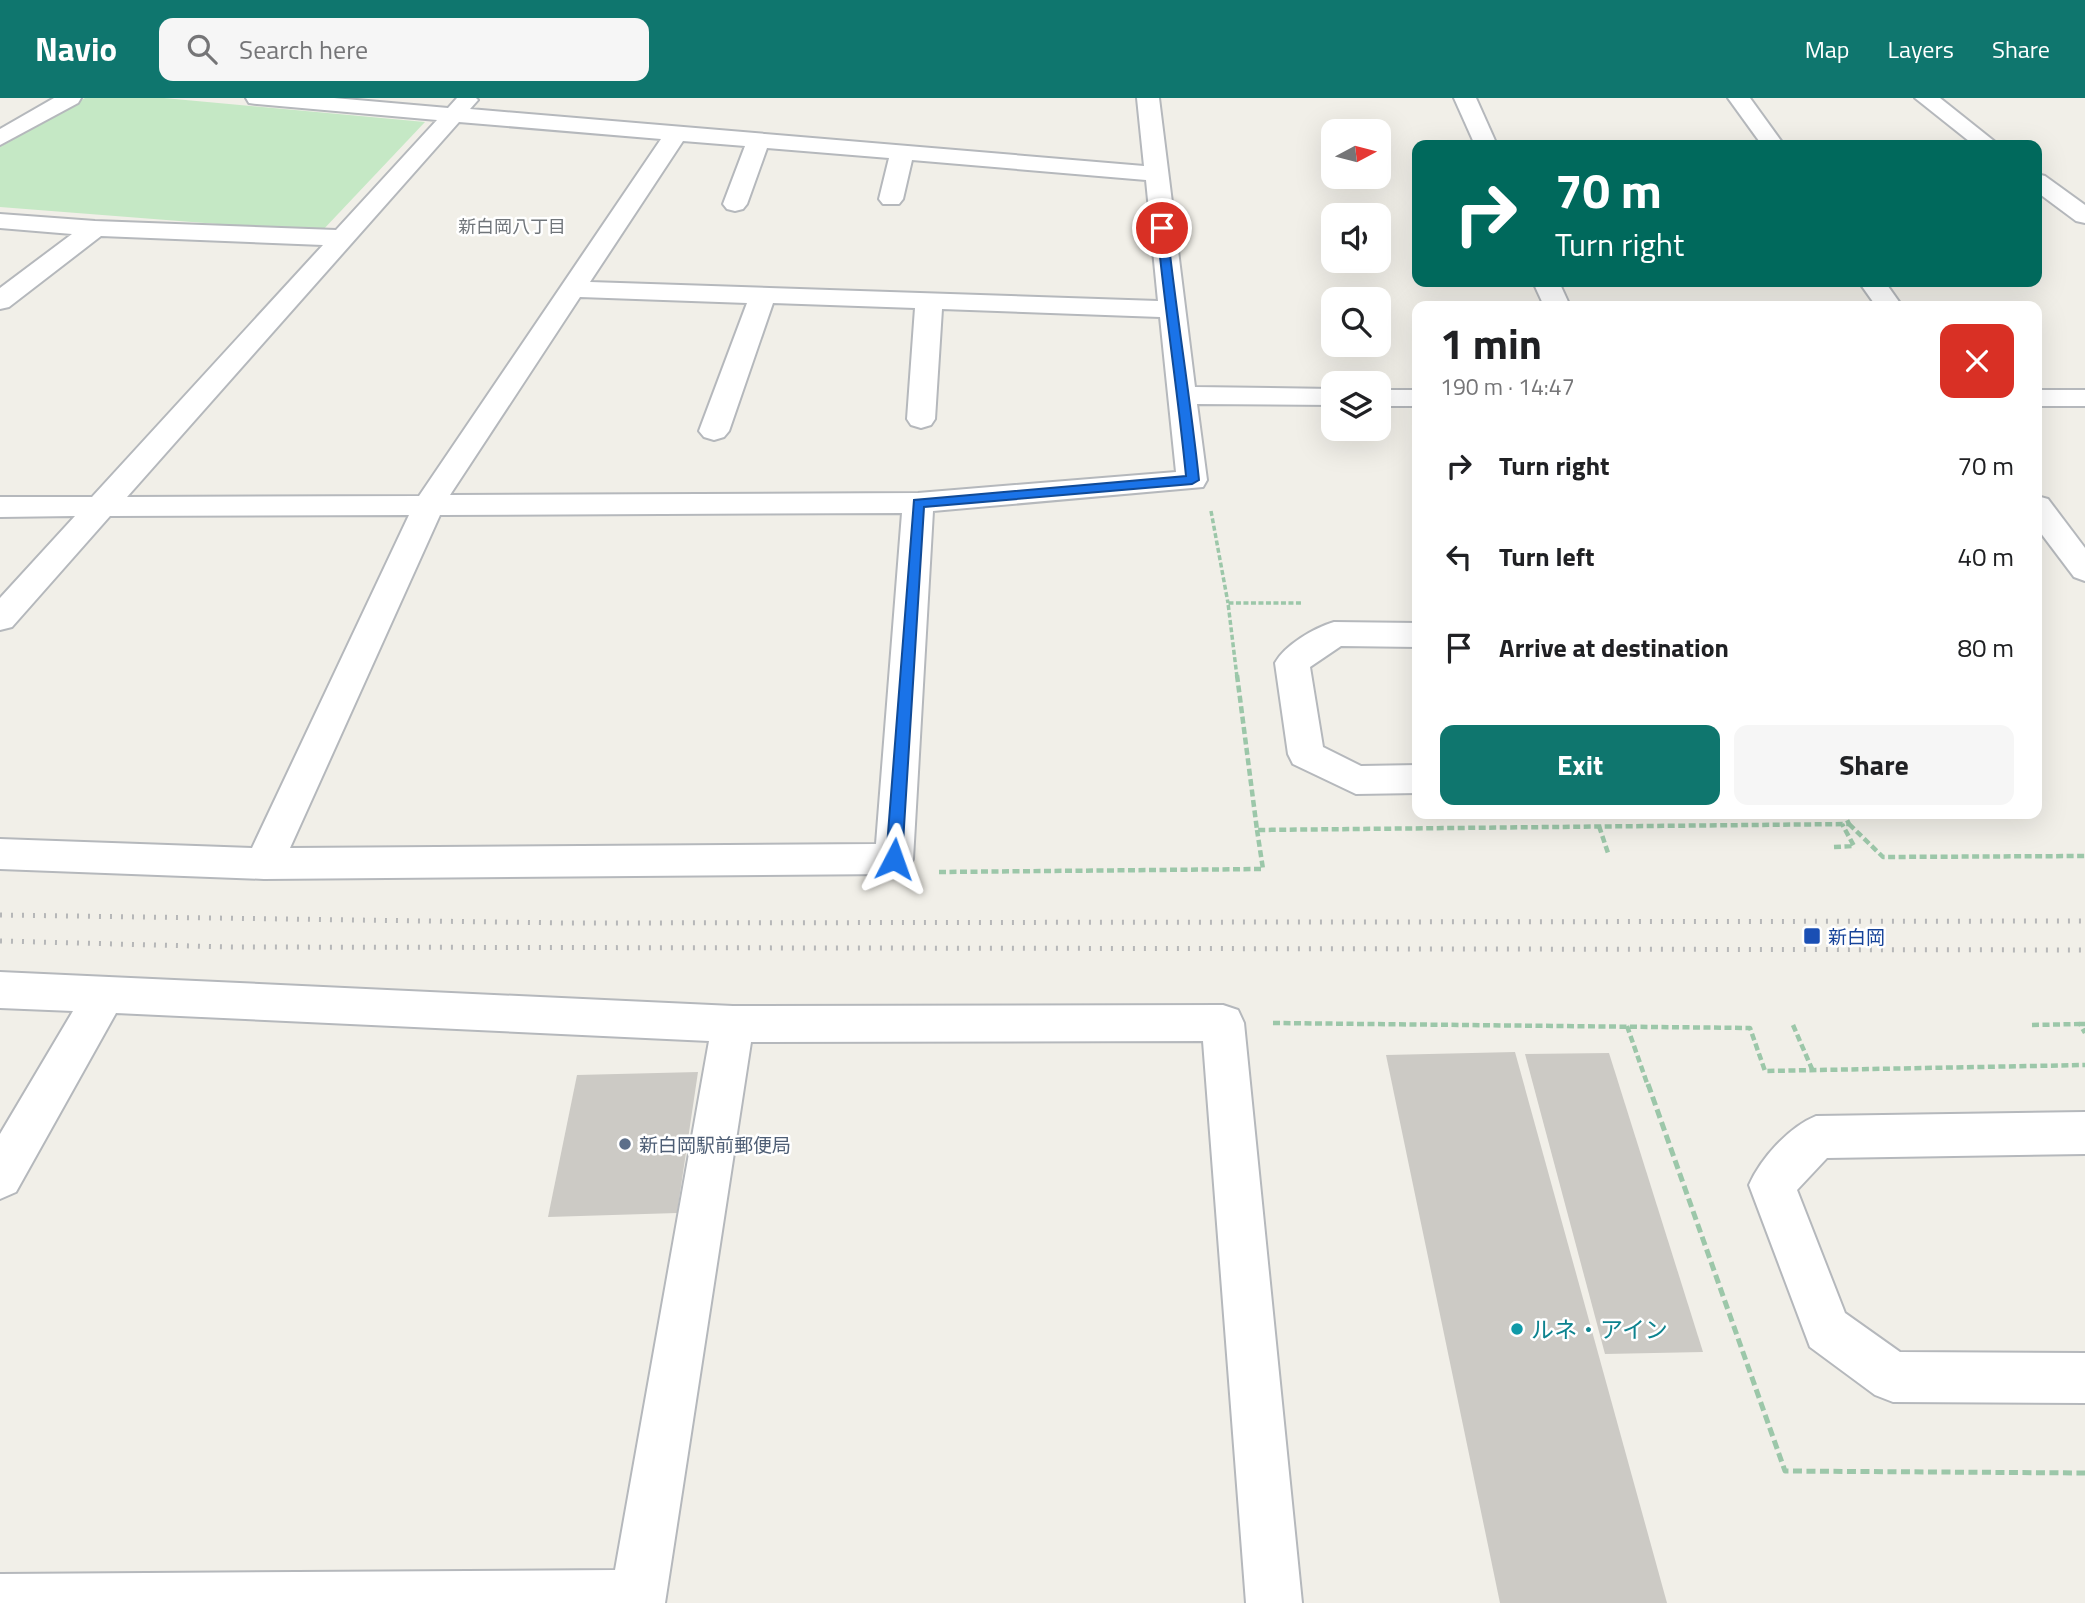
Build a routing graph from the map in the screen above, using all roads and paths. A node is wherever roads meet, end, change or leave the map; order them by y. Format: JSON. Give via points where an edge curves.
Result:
{"nodes":[{"id":1,"x":70,"y":98,"type":"edge"},
{"id":2,"x":257,"y":98,"type":"edge"},
{"id":3,"x":1148,"y":98,"type":"edge"},
{"id":4,"x":1465,"y":98,"type":"edge"},
{"id":5,"x":1740,"y":98,"type":"edge"},
{"id":6,"x":1926,"y":98,"type":"edge"},
{"id":7,"x":463,"y":106,"type":"edge"},
{"id":8,"x":676,"y":134,"type":"junction"},
{"id":9,"x":0,"y":138,"type":"edge"},
{"id":10,"x":758,"y":140,"type":"junction"},
{"id":11,"x":1484,"y":140,"type":"edge"},
{"id":12,"x":1769,"y":140,"type":"edge"},
{"id":13,"x":1981,"y":140,"type":"edge"},
{"id":14,"x":902,"y":153,"type":"junction"},
{"id":15,"x":1156,"y":174,"type":"junction"},
{"id":16,"x":2042,"y":185,"type":"edge"},
{"id":17,"x":891,"y":200,"type":"dead end"},
{"id":18,"x":735,"y":204,"type":"dead end"},
{"id":19,"x":2085,"y":216,"type":"edge"},
{"id":20,"x":0,"y":221,"type":"edge"},
{"id":21,"x":95,"y":228,"type":"junction"},
{"id":22,"x":343,"y":238,"type":"junction"},
{"id":23,"x":573,"y":289,"type":"junction"},
{"id":24,"x":763,"y":295,"type":"junction"},
{"id":25,"x":0,"y":301,"type":"edge"},
{"id":26,"x":929,"y":301,"type":"junction"},
{"id":27,"x":1171,"y":309,"type":"junction"},
{"id":28,"x":1184,"y":395,"type":"junction"},
{"id":29,"x":1321,"y":397,"type":"edge"},
{"id":30,"x":1391,"y":398,"type":"edge"},
{"id":31,"x":1412,"y":398,"type":"edge"},
{"id":32,"x":2042,"y":398,"type":"edge"},
{"id":33,"x":2085,"y":398,"type":"edge"},
{"id":34,"x":921,"y":419,"type":"dead end"},
{"id":35,"x":714,"y":431,"type":"dead end"},
{"id":36,"x":1192,"y":480,"type":"junction"},
{"id":37,"x":918,"y":503,"type":"junction"},
{"id":38,"x":429,"y":504,"type":"junction"},
{"id":39,"x":104,"y":505,"type":"junction"},
{"id":40,"x":0,"y":508,"type":"edge"},
{"id":41,"x":2042,"y":513,"type":"edge"},
{"id":42,"x":2085,"y":570,"type":"edge"},
{"id":43,"x":1228,"y":603,"type":"dead end"},
{"id":44,"x":0,"y":619,"type":"edge"},
{"id":45,"x":1412,"y":635,"type":"edge"},
{"id":46,"x":1412,"y":779,"type":"edge"},
{"id":47,"x":1842,"y":824,"type":"dead end"},
{"id":48,"x":1849,"y":824,"type":"dead end"},
{"id":49,"x":1599,"y":826,"type":"dead end"},
{"id":50,"x":1257,"y":830,"type":"dead end"},
{"id":51,"x":1834,"y":847,"type":"dead end"},
{"id":52,"x":1608,"y":853,"type":"dead end"},
{"id":53,"x":0,"y":854,"type":"edge"},
{"id":54,"x":2085,"y":856,"type":"edge"},
{"id":55,"x":894,"y":859,"type":"junction"},
{"id":56,"x":264,"y":864,"type":"junction"},
{"id":57,"x":0,"y":990,"type":"edge"},
{"id":58,"x":104,"y":996,"type":"junction"},
{"id":59,"x":1223,"y":1023,"type":"junction"},
{"id":60,"x":733,"y":1024,"type":"junction"},
{"id":61,"x":2082,"y":1024,"type":"edge"},
{"id":62,"x":1793,"y":1025,"type":"dead end"},
{"id":63,"x":2032,"y":1025,"type":"dead end"},
{"id":64,"x":2085,"y":1033,"type":"edge"},
{"id":65,"x":2085,"y":1065,"type":"edge"},
{"id":66,"x":1813,"y":1070,"type":"junction"},
{"id":67,"x":2085,"y":1133,"type":"edge"},
{"id":68,"x":0,"y":1177,"type":"edge"},
{"id":69,"x":2085,"y":1378,"type":"edge"},
{"id":70,"x":638,"y":1600,"type":"edge"},
{"id":71,"x":0,"y":1602,"type":"edge"},
{"id":72,"x":1274,"y":1603,"type":"edge"}],
"edges":[{"from":1,"to":9,"type":"street"},
{"from":2,"to":7,"type":"street"},
{"from":3,"to":15,"type":"street"},
{"from":4,"to":11,"type":"street"},
{"from":5,"to":12,"type":"street"},
{"from":6,"to":13,"type":"street"},
{"from":7,"to":8,"type":"street"},
{"from":7,"to":22,"type":"street"},
{"from":8,"to":10,"type":"street"},
{"from":8,"to":23,"type":"street"},
{"from":10,"to":14,"type":"street"},
{"from":10,"to":18,"type":"street"},
{"from":14,"to":15,"type":"street"},
{"from":14,"to":17,"type":"street"},
{"from":15,"to":27,"type":"street"},
{"from":16,"to":19,"type":"street"},
{"from":20,"to":21,"type":"street"},
{"from":21,"to":22,"type":"street"},
{"from":21,"to":25,"type":"street"},
{"from":22,"to":39,"type":"street"},
{"from":23,"to":24,"type":"street"},
{"from":23,"to":38,"type":"street"},
{"from":24,"to":26,"type":"street"},
{"from":24,"to":35,"type":"street"},
{"from":26,"to":27,"type":"street"},
{"from":26,"to":34,"type":"street"},
{"from":27,"to":28,"type":"street"},
{"from":28,"to":29,"type":"street"},
{"from":28,"to":36,"type":"street"},
{"from":30,"to":31,"type":"street"},
{"from":32,"to":33,"type":"street"},
{"from":36,"to":37,"type":"street"},
{"from":36,"to":43,"type":"path","via":[[1209,500]]},
{"from":37,"to":38,"type":"street"},
{"from":37,"to":55,"type":"street"},
{"from":38,"to":39,"type":"street"},
{"from":38,"to":56,"type":"street"},
{"from":39,"to":40,"type":"street"},
{"from":39,"to":44,"type":"street"},
{"from":41,"to":42,"type":"street"},
{"from":45,"to":46,"type":"street","via":[[1334,634],[1292,663],[1306,754],[1356,780]]},
{"from":47,"to":51,"type":"path","via":[[1853,846]]},
{"from":48,"to":54,"type":"path","via":[[1883,857]]},
{"from":49,"to":52,"type":"path"},
{"from":50,"to":55,"type":"path","via":[[1263,869],[918,872]]},
{"from":53,"to":56,"type":"street"},
{"from":55,"to":56,"type":"street"},
{"from":57,"to":58,"type":"street"},
{"from":58,"to":60,"type":"street"},
{"from":58,"to":68,"type":"street"},
{"from":59,"to":60,"type":"street"},
{"from":59,"to":66,"type":"path","via":[[1750,1028],[1765,1071]]},
{"from":59,"to":72,"type":"street"},
{"from":60,"to":70,"type":"street"},
{"from":61,"to":63,"type":"path"},
{"from":61,"to":64,"type":"path"},
{"from":62,"to":66,"type":"path"},
{"from":65,"to":66,"type":"path"},
{"from":67,"to":69,"type":"street","via":[[1816,1137],[1772,1185],[1827,1330],[1893,1377]]},
{"from":70,"to":71,"type":"street"}]}
